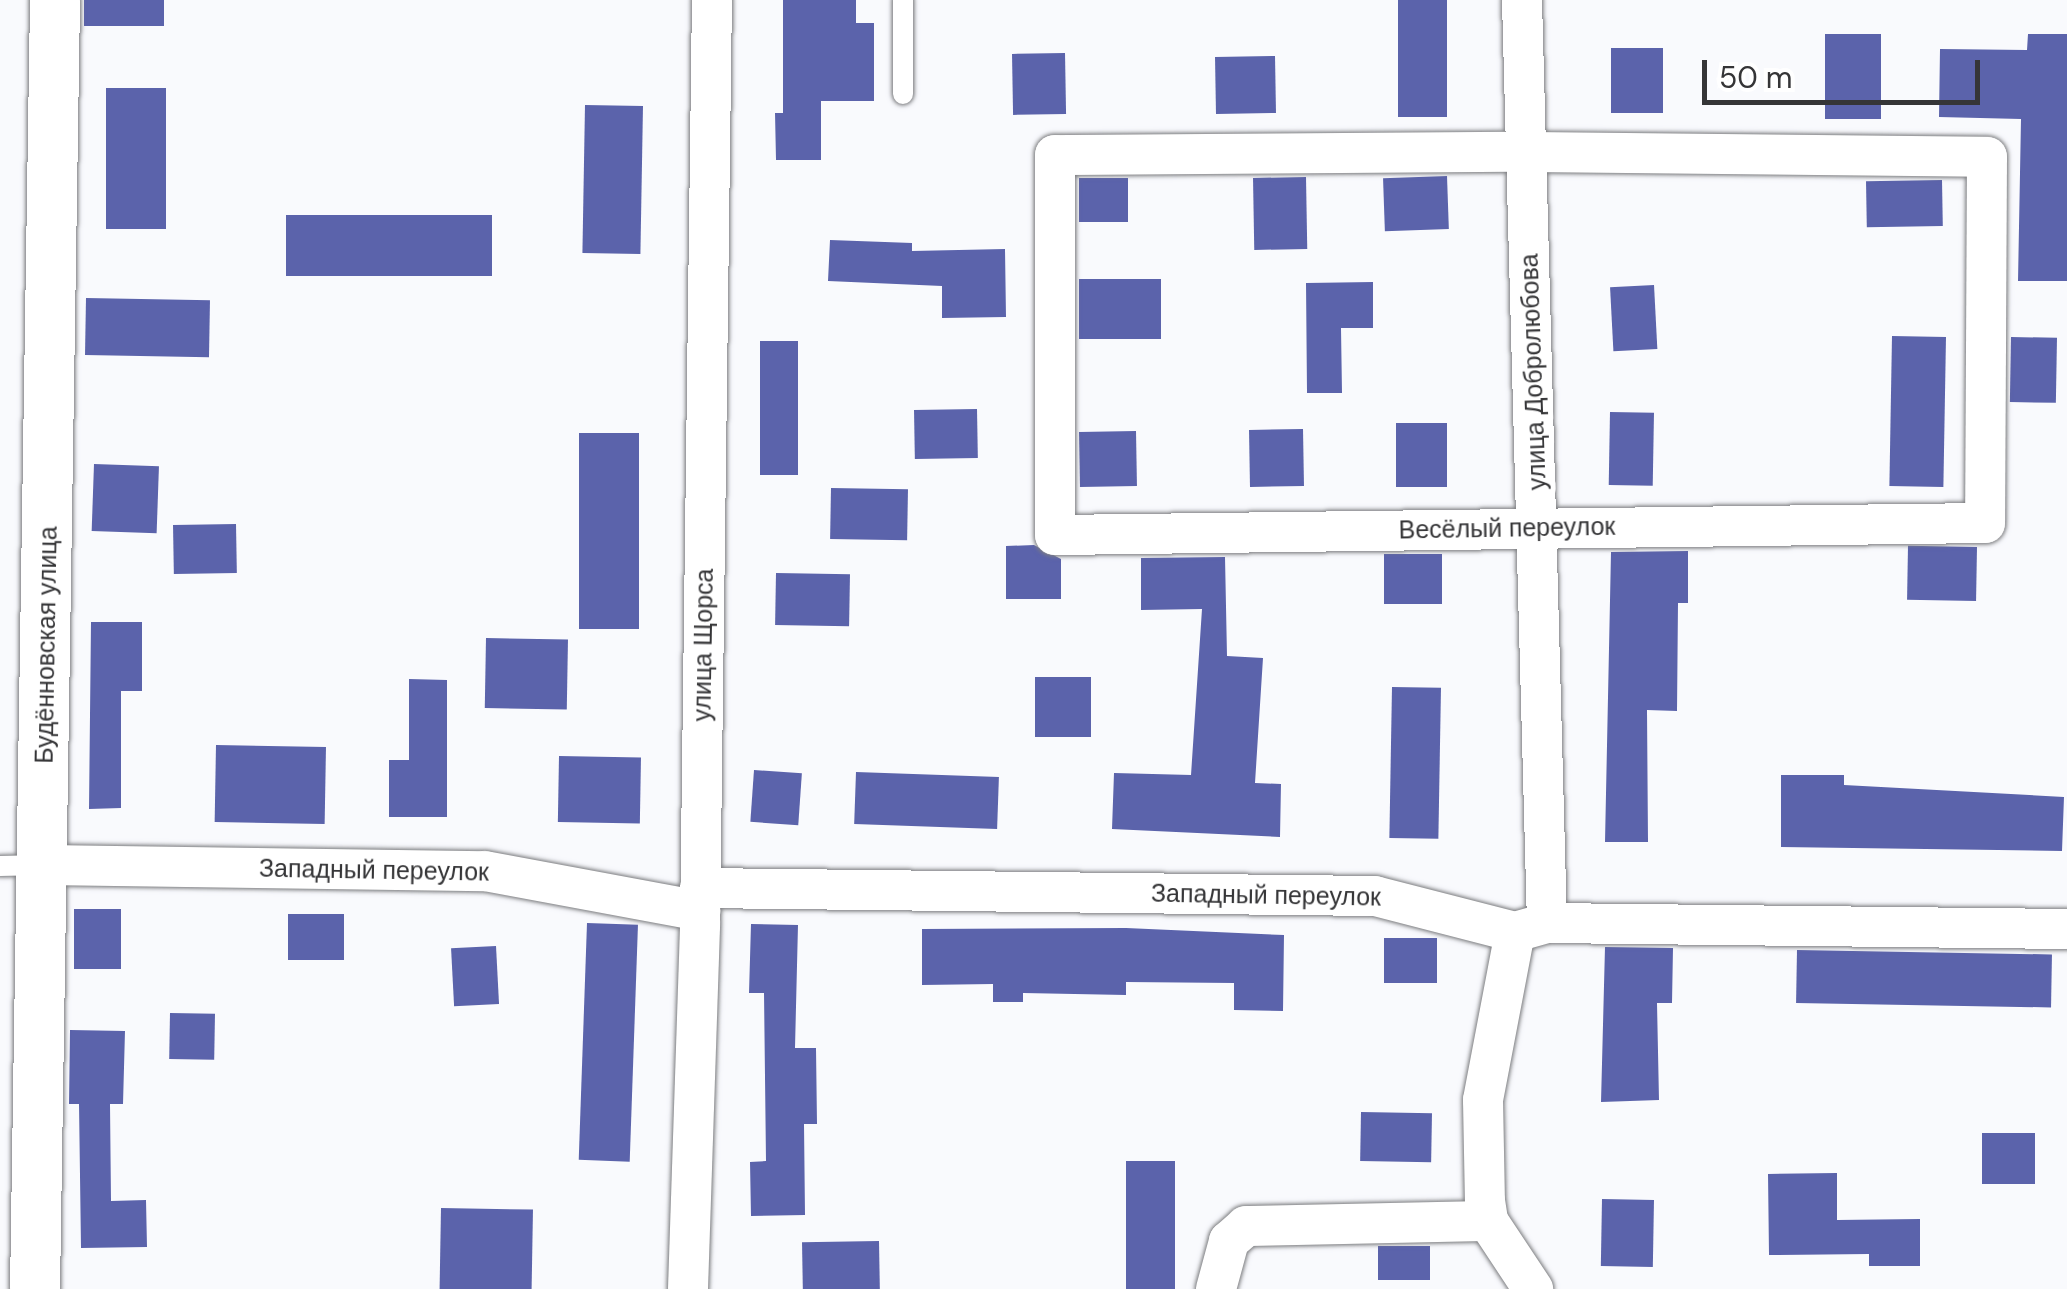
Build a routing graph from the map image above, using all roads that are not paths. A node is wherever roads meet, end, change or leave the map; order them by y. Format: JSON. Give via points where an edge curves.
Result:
{"nodes":[{"id":1,"x":54,"y":0,"type":"edge"},
{"id":2,"x":712,"y":0,"type":"edge"},
{"id":3,"x":903,"y":0,"type":"edge"},
{"id":4,"x":1522,"y":0,"type":"edge"},
{"id":5,"x":903,"y":94,"type":"dead end"},
{"id":6,"x":1527,"y":152,"type":"junction"},
{"id":7,"x":1539,"y":529,"type":"junction"},
{"id":8,"x":22,"y":865,"type":"edge"},
{"id":9,"x":700,"y":899,"type":"junction"},
{"id":10,"x":1531,"y":928,"type":"junction"},
{"id":11,"x":2067,"y":928,"type":"edge"},
{"id":12,"x":1488,"y":1221,"type":"junction"},
{"id":13,"x":36,"y":1289,"type":"edge"},
{"id":14,"x":688,"y":1289,"type":"edge"},
{"id":15,"x":1216,"y":1289,"type":"edge"},
{"id":16,"x":1533,"y":1289,"type":"edge"}],
"edges":[{"from":1,"to":8,"type":"street","name":"Будённовская улица"},
{"from":2,"to":9,"type":"street","name":"улица Щорса"},
{"from":3,"to":5,"type":"lane"},
{"from":4,"to":6,"type":"street","name":"улица Добролюбова"},
{"from":6,"to":7,"type":"street","name":"улица Добролюбова"},
{"from":6,"to":7,"type":"street","name":"Весёлый переулок","via":[[1986,156],[1985,524]]},
{"from":6,"to":7,"type":"street","name":"Весёлый переулок","via":[[1055,155],[1054,535]]},
{"from":7,"to":10,"type":"street","name":"улица Добролюбова"},
{"from":8,"to":9,"type":"street","name":"Западный переулок","via":[[485,872]]},
{"from":8,"to":13,"type":"street","name":"Будённовская улица"},
{"from":9,"to":10,"type":"street","name":"Западный переулок","via":[[1375,896]]},
{"from":9,"to":14,"type":"street","name":"улица Щорса"},
{"from":10,"to":11,"type":"street","name":"Западный переулок"},
{"from":10,"to":12,"type":"street","name":"улица Добролюбова","via":[[1483,1100]]},
{"from":12,"to":15,"type":"street","via":[[1246,1226],[1229,1241]]},
{"from":12,"to":16,"type":"street"}]}
